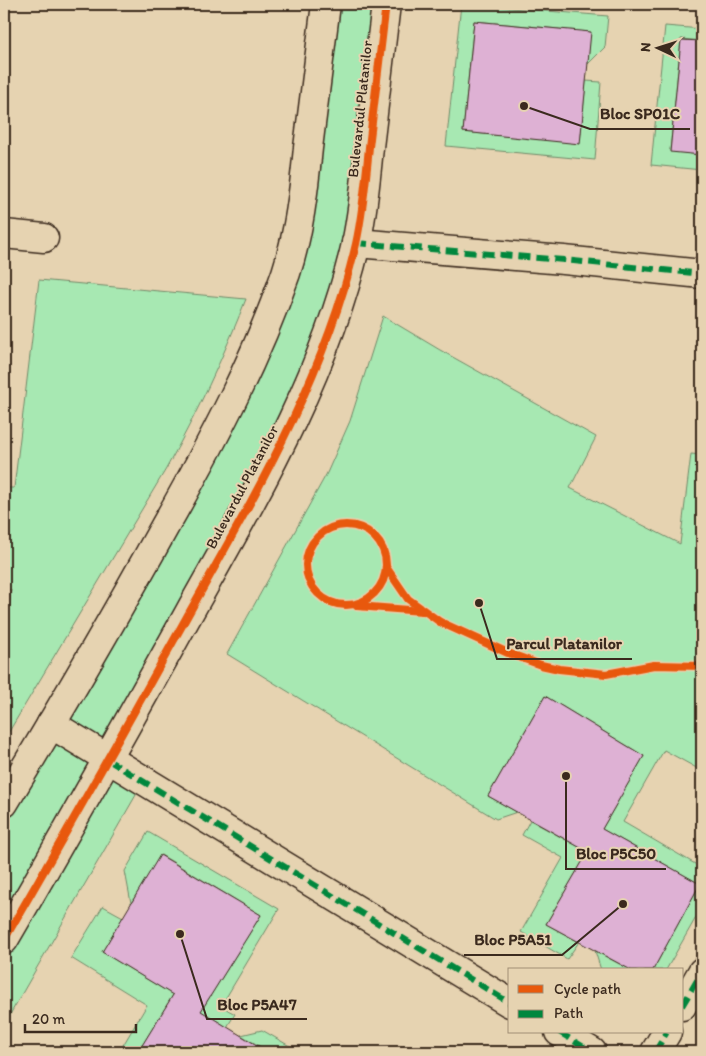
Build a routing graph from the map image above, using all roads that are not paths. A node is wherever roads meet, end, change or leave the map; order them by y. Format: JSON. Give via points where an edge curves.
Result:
{"nodes":[{"id":1,"x":326,"y":4,"type":"edge"},
{"id":2,"x":386,"y":4,"type":"edge"},
{"id":3,"x":4,"y":234,"type":"edge"},
{"id":4,"x":44,"y":238,"type":"dead end"},
{"id":5,"x":356,"y":243,"type":"junction"},
{"id":6,"x":702,"y":274,"type":"edge"},
{"id":7,"x":51,"y":724,"type":"junction"},
{"id":8,"x":108,"y":760,"type":"junction"},
{"id":9,"x":6,"y":794,"type":"edge"},
{"id":10,"x":4,"y":940,"type":"edge"},
{"id":11,"x":702,"y":972,"type":"edge"},
{"id":12,"x":508,"y":1002,"type":"edge"},
{"id":13,"x":684,"y":1003,"type":"edge"},
{"id":14,"x":562,"y":1034,"type":"edge"},
{"id":15,"x":666,"y":1034,"type":"edge"},
{"id":16,"x":592,"y":1052,"type":"edge"},
{"id":17,"x":655,"y":1052,"type":"edge"}],
"edges":[{"from":1,"to":7,"type":"street","via":[[304,186],[286,272],[240,385],[206,452]]},
{"from":2,"to":5,"type":"street","name":"Bulevardul Platanilor"},
{"from":3,"to":4,"type":"street"},
{"from":5,"to":6,"type":"street"},
{"from":5,"to":8,"type":"street","name":"Bulevardul Platanilor","via":[[324,349],[271,465]]},
{"from":7,"to":8,"type":"street"},
{"from":7,"to":9,"type":"street"},
{"from":8,"to":10,"type":"street","name":"Bulevardul Platanilor"},
{"from":8,"to":12,"type":"street"},
{"from":11,"to":13,"type":"street"},
{"from":14,"to":16,"type":"street"},
{"from":15,"to":17,"type":"street"}]}
